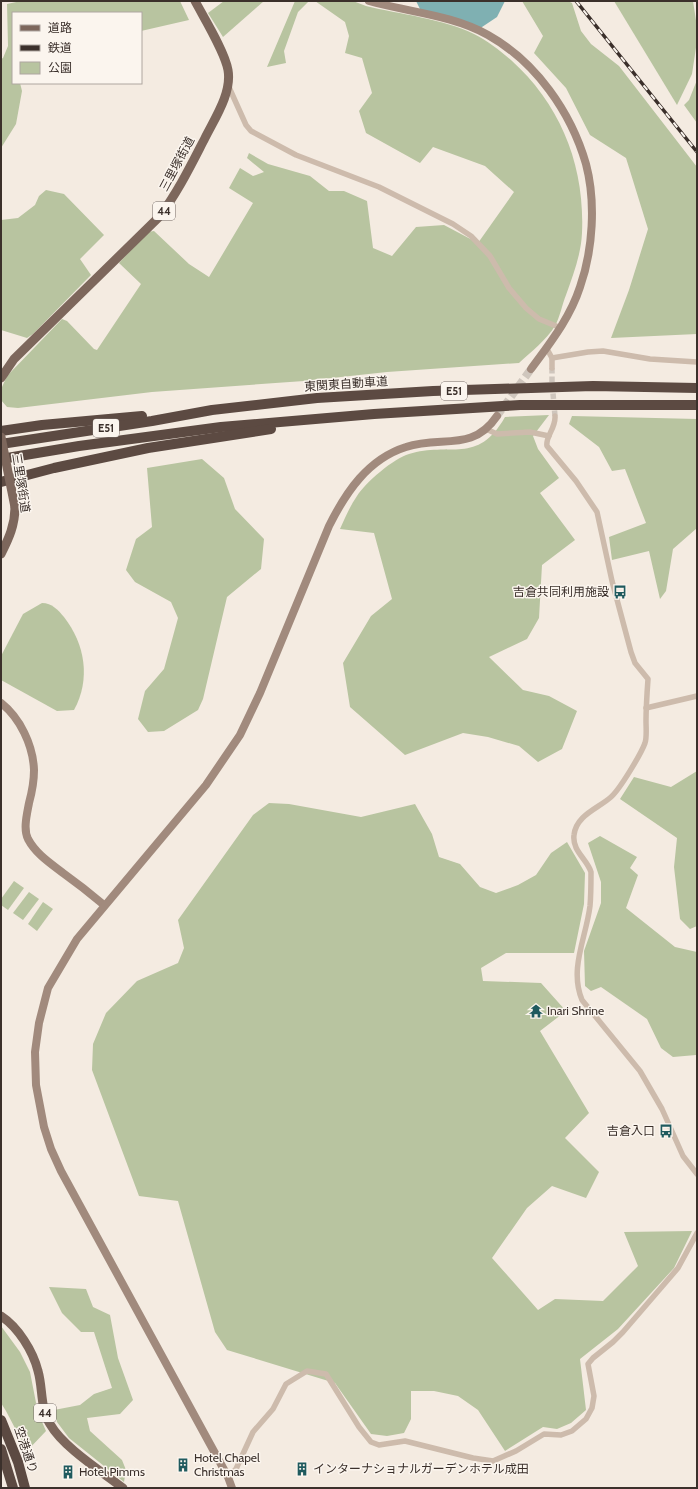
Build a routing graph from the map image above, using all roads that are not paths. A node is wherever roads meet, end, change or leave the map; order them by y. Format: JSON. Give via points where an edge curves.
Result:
{"nodes":[{"id":1,"x":195,"y":1,"type":"edge"},
{"id":2,"x":369,"y":1,"type":"edge"},
{"id":3,"x":228,"y":85,"type":"junction"},
{"id":4,"x":561,"y":328,"type":"junction"},
{"id":5,"x":546,"y":349,"type":"junction"},
{"id":6,"x":552,"y":358,"type":"junction"},
{"id":7,"x":697,"y":362,"type":"edge"},
{"id":8,"x":552,"y":368,"type":"tunnel mouth"},
{"id":9,"x":531,"y":369,"type":"tunnel mouth"},
{"id":10,"x":1,"y":378,"type":"edge"},
{"id":11,"x":697,"y":388,"type":"edge"},
{"id":12,"x":697,"y":405,"type":"edge"},
{"id":13,"x":212,"y":410,"type":"junction"},
{"id":14,"x":374,"y":414,"type":"junction"},
{"id":15,"x":497,"y":416,"type":"tunnel mouth"},
{"id":16,"x":555,"y":416,"type":"tunnel mouth"},
{"id":17,"x":486,"y":429,"type":"junction"},
{"id":18,"x":1,"y":431,"type":"edge"},
{"id":19,"x":549,"y":436,"type":"junction"},
{"id":20,"x":1,"y":437,"type":"edge"},
{"id":21,"x":1,"y":444,"type":"edge"},
{"id":22,"x":1,"y":459,"type":"edge"},
{"id":23,"x":1,"y":482,"type":"edge"},
{"id":24,"x":1,"y":554,"type":"edge"},
{"id":25,"x":697,"y":696,"type":"edge"},
{"id":26,"x":1,"y":703,"type":"edge"},
{"id":27,"x":646,"y":708,"type":"junction"},
{"id":28,"x":104,"y":905,"type":"junction"},
{"id":29,"x":697,"y":1174,"type":"edge"},
{"id":30,"x":697,"y":1233,"type":"edge"},
{"id":31,"x":1,"y":1316,"type":"edge"},
{"id":32,"x":1,"y":1420,"type":"edge"},
{"id":33,"x":1,"y":1449,"type":"edge"},
{"id":34,"x":228,"y":1477,"type":"junction"},
{"id":35,"x":13,"y":1488,"type":"edge"},
{"id":36,"x":25,"y":1488,"type":"edge"},
{"id":37,"x":123,"y":1488,"type":"edge"},
{"id":38,"x":232,"y":1488,"type":"edge"}],
"edges":[{"from":1,"to":3,"type":"main road","name":"三里塚街道","number":"44","via":[[226,60]]},
{"from":2,"to":4,"type":"street","via":[[438,17],[486,34],[524,61],[557,102],[575,136],[586,165],[592,204],[587,263],[580,287]]},
{"from":3,"to":4,"type":"street","via":[[251,131],[296,155],[378,187],[471,236],[490,256],[526,308],[539,319]]},
{"from":3,"to":10,"type":"main road","name":"三里塚街道","number":"44","via":[[220,108],[186,176],[159,217],[14,359]]},
{"from":4,"to":5,"type":"street"},
{"from":5,"to":6,"type":"street"},
{"from":5,"to":9,"type":"street"},
{"from":6,"to":7,"type":"street","via":[[603,351],[650,359]]},
{"from":6,"to":8,"type":"street"},
{"from":11,"to":13,"type":"highway","name":"東関東自動車道","number":"E51","via":[[594,386],[426,391],[317,398]]},
{"from":12,"to":14,"type":"highway","number":"E51","via":[[520,405]]},
{"from":13,"to":18,"type":"highway"},
{"from":13,"to":21,"type":"highway","name":"東関東自動車道","number":"E51"},
{"from":14,"to":22,"type":"highway","number":"E51","via":[[222,427]]},
{"from":14,"to":23,"type":"highway","via":[[148,448]]},
{"from":15,"to":17,"type":"street"},
{"from":16,"to":19,"type":"street"},
{"from":17,"to":19,"type":"street","via":[[497,434],[530,432]]},
{"from":17,"to":28,"type":"street","via":[[469,439],[422,443],[393,452],[381,458],[352,485],[329,526],[240,735],[206,785]]},
{"from":19,"to":27,"type":"street","via":[[547,446],[597,512],[631,652],[635,663],[648,679]]},
{"from":20,"to":24,"type":"main road","name":"三里塚街道","bridge":true,"via":[[15,507],[14,526]]},
{"from":25,"to":27,"type":"street"},
{"from":26,"to":28,"type":"street","via":[[19,724],[31,751],[34,768],[26,820],[28,838],[39,855]]},
{"from":27,"to":29,"type":"street","via":[[645,742],[627,775],[611,797],[587,814],[574,834],[574,844],[591,872],[590,906],[576,976],[582,1000],[640,1071],[662,1109],[683,1156]]},
{"from":28,"to":34,"type":"street","via":[[77,939],[48,988],[35,1052],[39,1106],[50,1149],[61,1171]]},
{"from":30,"to":34,"type":"street","via":[[678,1268],[623,1332],[588,1364],[594,1396],[592,1408],[586,1419],[572,1432],[561,1435],[544,1434],[493,1461],[405,1441],[379,1445],[371,1442],[359,1427],[326,1374],[307,1371],[286,1384],[273,1409],[252,1432],[236,1469]]},
{"from":31,"to":37,"type":"main road","number":"44","via":[[30,1351],[38,1370],[46,1414],[54,1431],[70,1447]]},
{"from":32,"to":36,"type":"highway","name":"空港通り","via":[[18,1462]]},
{"from":33,"to":35,"type":"highway","name":"空港通り"},
{"from":34,"to":38,"type":"street"}]}
